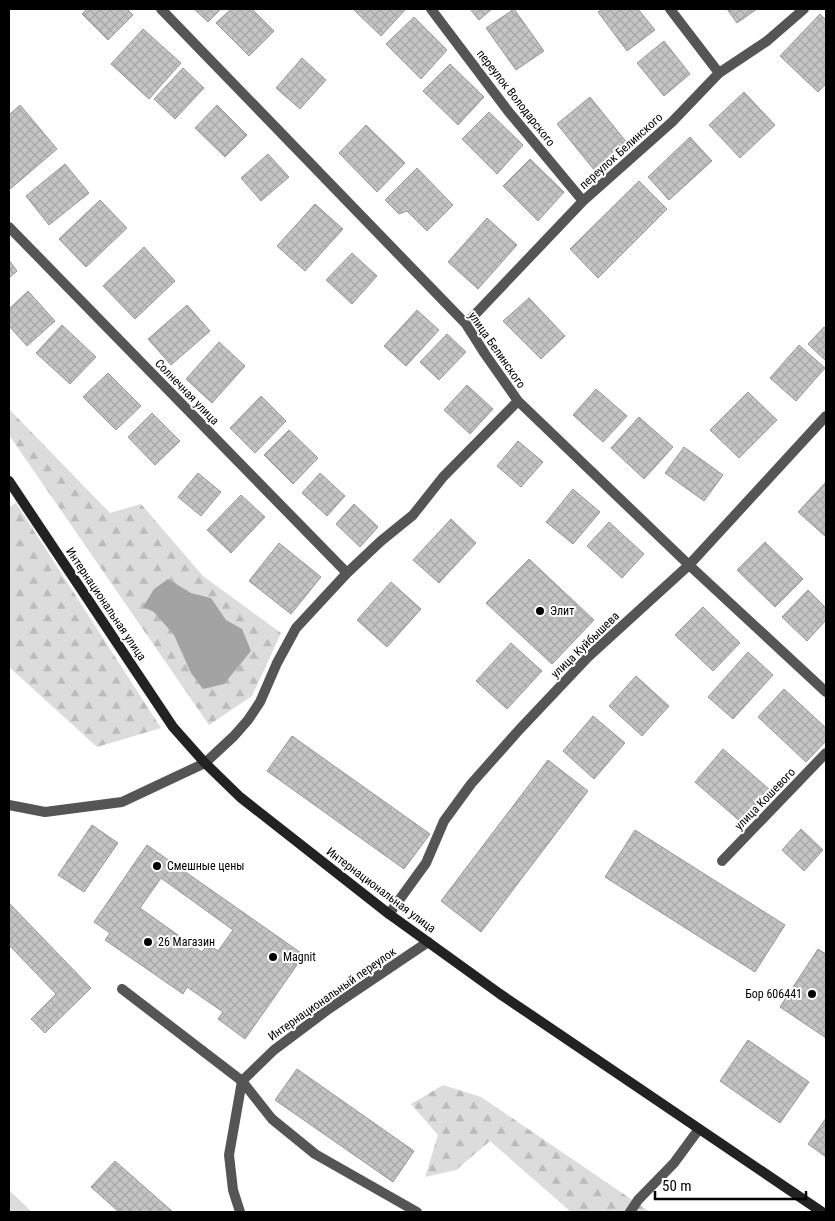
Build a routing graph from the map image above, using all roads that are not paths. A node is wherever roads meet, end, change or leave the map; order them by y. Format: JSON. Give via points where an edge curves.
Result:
{"nodes":[{"id":1,"x":161,"y":9,"type":"edge"},
{"id":2,"x":431,"y":9,"type":"edge"},
{"id":3,"x":670,"y":9,"type":"edge"},
{"id":4,"x":804,"y":9,"type":"edge"},
{"id":5,"x":719,"y":73,"type":"junction"},
{"id":6,"x":583,"y":202,"type":"junction"},
{"id":7,"x":9,"y":228,"type":"edge"},
{"id":8,"x":466,"y":324,"type":"junction"},
{"id":9,"x":518,"y":401,"type":"junction"},
{"id":10,"x":826,"y":416,"type":"edge"},
{"id":11,"x":9,"y":481,"type":"edge"},
{"id":12,"x":13,"y":496,"type":"edge"},
{"id":13,"x":689,"y":565,"type":"junction"},
{"id":14,"x":347,"y":574,"type":"junction"},
{"id":15,"x":826,"y":692,"type":"edge"},
{"id":16,"x":826,"y":753,"type":"edge"},
{"id":17,"x":204,"y":763,"type":"junction"},
{"id":18,"x":9,"y":805,"type":"edge"},
{"id":19,"x":722,"y":861,"type":"dead end"},
{"id":20,"x":389,"y":914,"type":"junction"},
{"id":21,"x":428,"y":942,"type":"junction"},
{"id":22,"x":122,"y":989,"type":"dead end"},
{"id":23,"x":242,"y":1081,"type":"junction"},
{"id":24,"x":699,"y":1129,"type":"junction"},
{"id":25,"x":240,"y":1212,"type":"edge"},
{"id":26,"x":417,"y":1212,"type":"edge"},
{"id":27,"x":630,"y":1212,"type":"edge"},
{"id":28,"x":822,"y":1212,"type":"edge"}],
"edges":[{"from":1,"to":8,"type":"street","name":"улица Белинского"},
{"from":2,"to":6,"type":"street","name":"переулок Володарского","via":[[508,111]]},
{"from":3,"to":5,"type":"street"},
{"from":4,"to":5,"type":"street","name":"переулок Белинского","via":[[767,41]]},
{"from":5,"to":6,"type":"street","name":"переулок Белинского","via":[[672,122]]},
{"from":6,"to":8,"type":"street","name":"переулок Белинского"},
{"from":7,"to":14,"type":"street","name":"Солнечная улица"},
{"from":8,"to":9,"type":"street","name":"улица Белинского"},
{"from":9,"to":13,"type":"street","name":"улица Белинского"},
{"from":9,"to":14,"type":"street","via":[[443,477],[414,515]]},
{"from":10,"to":13,"type":"street","name":"улица Куйбышева"},
{"from":11,"to":12,"type":"main road","name":"Интернациональная улица"},
{"from":12,"to":17,"type":"main road","name":"Интернациональная улица","via":[[173,727]]},
{"from":13,"to":15,"type":"street","name":"улица Белинского"},
{"from":13,"to":20,"type":"street","name":"улица Куйбышева","via":[[588,657],[471,784],[444,821],[426,864]]},
{"from":14,"to":17,"type":"street","via":[[296,628],[248,720]]},
{"from":16,"to":19,"type":"street","name":"улица Кошевого"},
{"from":17,"to":18,"type":"street","via":[[122,802],[45,812]]},
{"from":17,"to":20,"type":"main road","name":"Интернациональная улица","via":[[240,797]]},
{"from":20,"to":21,"type":"main road","name":"Интернациональная улица"},
{"from":21,"to":23,"type":"street","name":"Интернациональный переулок","via":[[330,1008],[274,1050]]},
{"from":21,"to":24,"type":"main road","name":"Интернациональная улица"},
{"from":22,"to":23,"type":"street"},
{"from":23,"to":25,"type":"street","via":[[230,1155],[233,1190]]},
{"from":23,"to":26,"type":"street","via":[[272,1119],[315,1154]]},
{"from":24,"to":27,"type":"street","via":[[674,1163]]},
{"from":24,"to":28,"type":"main road","name":"Интернациональная улица"}]}
